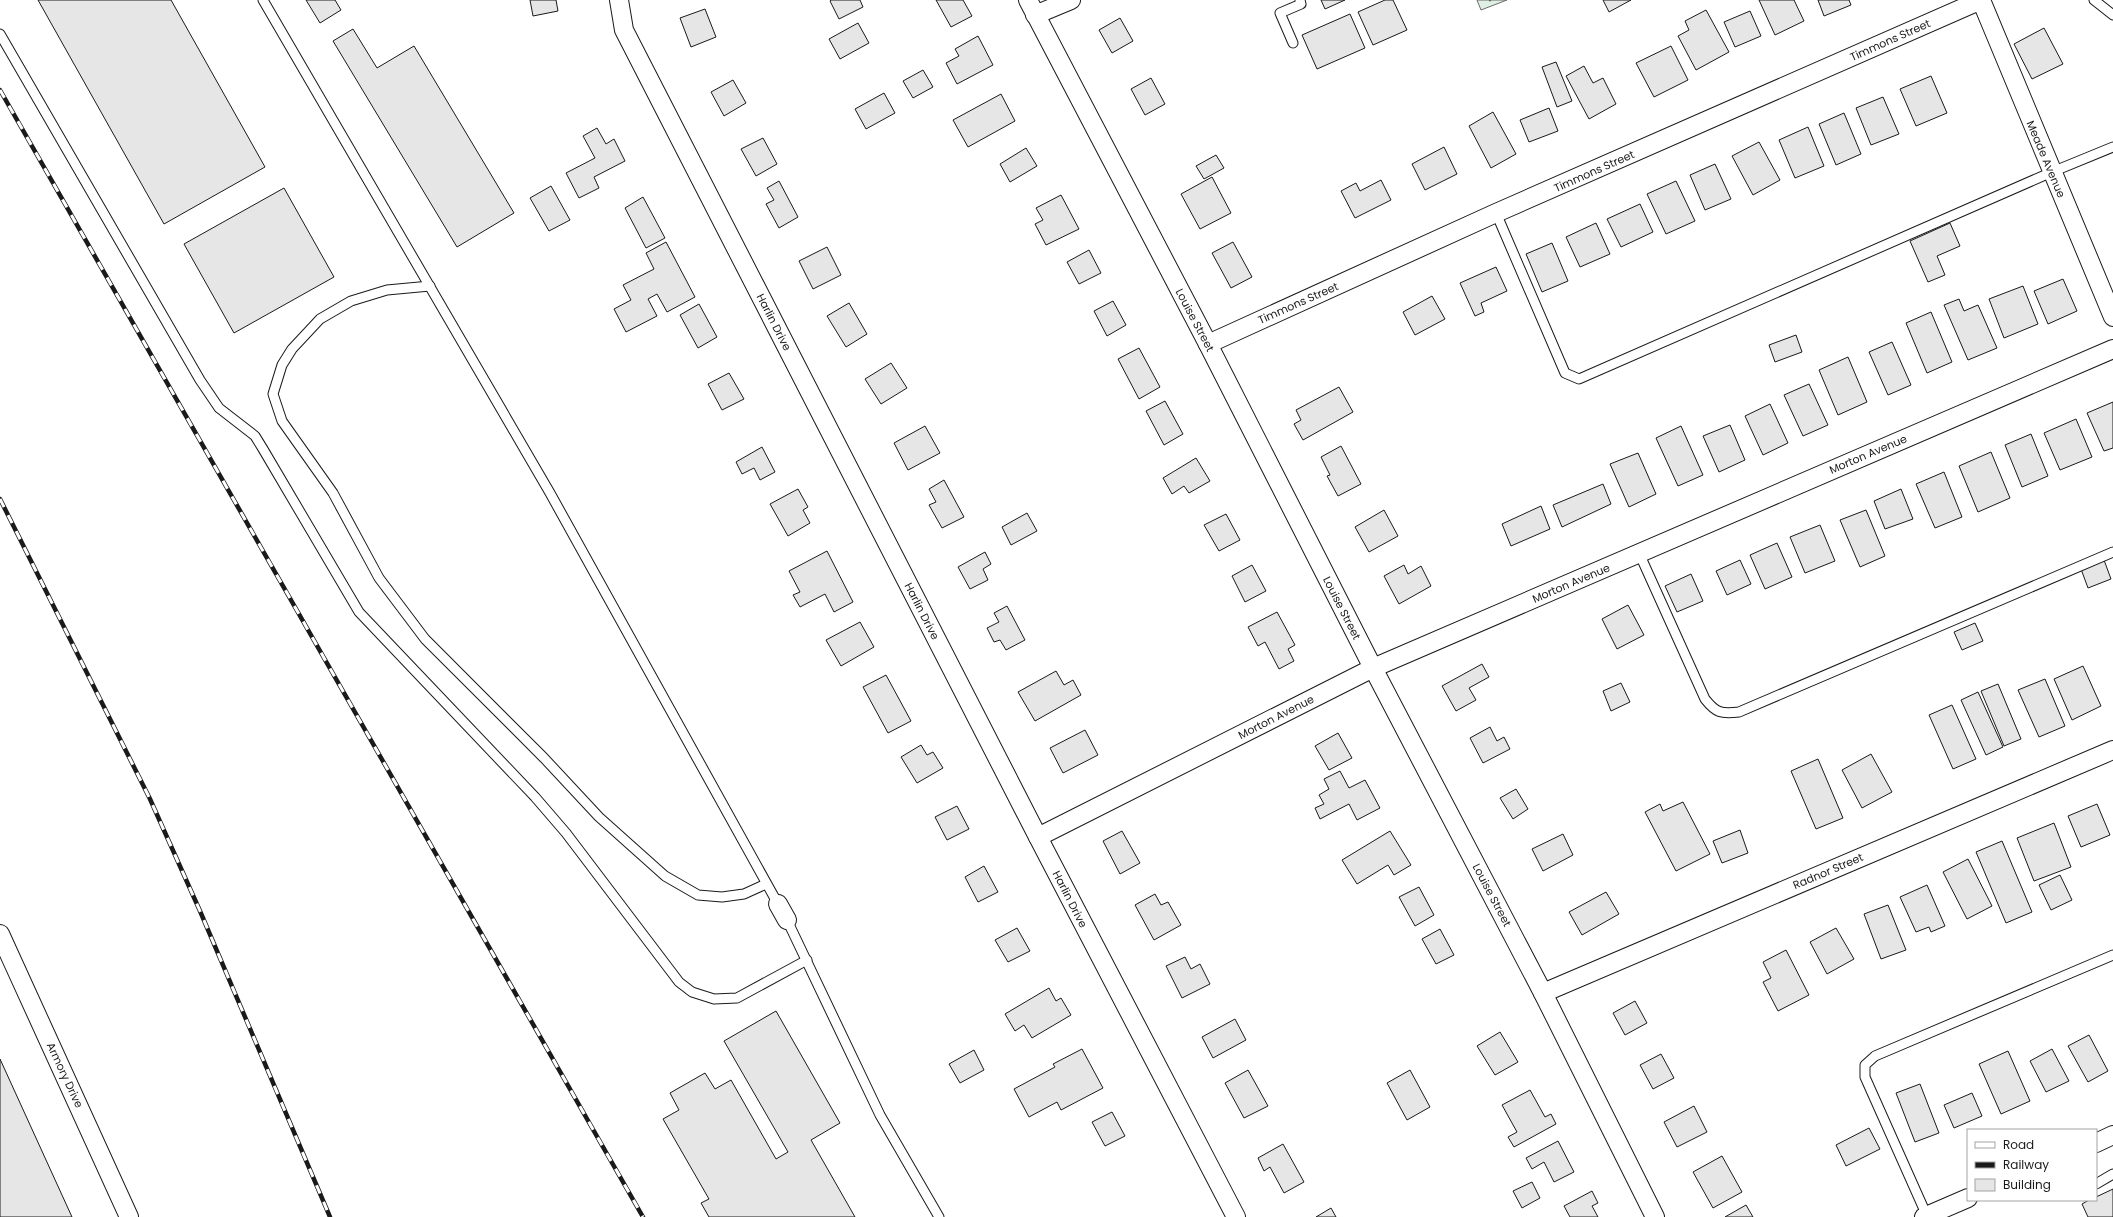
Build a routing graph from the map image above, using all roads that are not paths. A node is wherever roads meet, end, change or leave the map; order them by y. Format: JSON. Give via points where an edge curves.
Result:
{"nodes":[{"id":1,"x":263,"y":0,"type":"edge"},
{"id":2,"x":620,"y":0,"type":"edge"},
{"id":3,"x":1071,"y":0,"type":"edge"},
{"id":4,"x":1300,"y":0,"type":"edge"},
{"id":5,"x":1981,"y":0,"type":"edge"},
{"id":6,"x":2094,"y":0,"type":"edge"},
{"id":7,"x":1031,"y":7,"type":"edge"},
{"id":8,"x":2113,"y":16,"type":"edge"},
{"id":9,"x":0,"y":34,"type":"edge"},
{"id":10,"x":1293,"y":43,"type":"dead end"},
{"id":11,"x":2113,"y":147,"type":"edge"},
{"id":12,"x":2052,"y":172,"type":"junction"},
{"id":13,"x":1496,"y":213,"type":"junction"},
{"id":14,"x":430,"y":286,"type":"junction"},
{"id":15,"x":2113,"y":317,"type":"edge"},
{"id":16,"x":1208,"y":344,"type":"junction"},
{"id":17,"x":2113,"y":348,"type":"edge"},
{"id":18,"x":2113,"y":552,"type":"edge"},
{"id":19,"x":1639,"y":553,"type":"junction"},
{"id":20,"x":1373,"y":668,"type":"junction"},
{"id":21,"x":2113,"y":750,"type":"edge"},
{"id":22,"x":1038,"y":838,"type":"junction"},
{"id":23,"x":766,"y":884,"type":"junction"},
{"id":24,"x":0,"y":934,"type":"edge"},
{"id":25,"x":2113,"y":955,"type":"edge"},
{"id":26,"x":807,"y":960,"type":"junction"},
{"id":27,"x":1544,"y":993,"type":"junction"},
{"id":28,"x":2113,"y":1135,"type":"edge"},
{"id":29,"x":2097,"y":1143,"type":"edge"},
{"id":30,"x":2113,"y":1174,"type":"edge"},
{"id":31,"x":2097,"y":1183,"type":"edge"},
{"id":32,"x":1967,"y":1198,"type":"edge"},
{"id":33,"x":1926,"y":1216,"type":"edge"},
{"id":34,"x":129,"y":1217,"type":"edge"},
{"id":35,"x":940,"y":1217,"type":"edge"},
{"id":36,"x":1236,"y":1217,"type":"edge"},
{"id":37,"x":1656,"y":1217,"type":"edge"}],
"edges":[{"from":1,"to":14,"type":"lane"},
{"from":2,"to":22,"type":"street","name":"Harlin Drive","via":[[624,30]]},
{"from":3,"to":7,"type":"street"},
{"from":4,"to":10,"type":"lane","via":[[1301,4],[1280,13]]},
{"from":5,"to":12,"type":"street","name":"Meade Avenue"},
{"from":5,"to":13,"type":"street","name":"Timmons Street"},
{"from":6,"to":8,"type":"lane"},
{"from":7,"to":16,"type":"street","name":"Louise Street"},
{"from":9,"to":26,"type":"lane","via":[[200,380],[219,408],[255,436],[264,449],[358,612],[535,797],[566,833],[679,982],[692,992],[714,999],[737,998]]},
{"from":11,"to":12,"type":"lane"},
{"from":12,"to":13,"type":"lane","via":[[1580,379],[1565,372]]},
{"from":12,"to":15,"type":"street","name":"Meade Avenue"},
{"from":13,"to":16,"type":"street","name":"Timmons Street"},
{"from":14,"to":23,"type":"lane","via":[[550,493]]},
{"from":14,"to":23,"type":"lane","via":[[387,290],[351,301],[320,319],[292,349],[282,365],[273,394],[282,421],[333,494],[380,578],[425,639],[544,758],[598,818],[665,876],[698,896],[722,897],[744,894]]},
{"from":16,"to":20,"type":"street","name":"Louise Street"},
{"from":17,"to":19,"type":"street","name":"Morton Avenue"},
{"from":18,"to":19,"type":"lane","via":[[1738,712],[1725,714],[1714,710],[1705,699]]},
{"from":19,"to":20,"type":"street","name":"Morton Avenue"},
{"from":20,"to":22,"type":"street","name":"Morton Avenue"},
{"from":20,"to":27,"type":"street","name":"Louise Street"},
{"from":21,"to":27,"type":"street","name":"Radnor Street"},
{"from":22,"to":36,"type":"street","name":"Harlin Drive"},
{"from":23,"to":26,"type":"lane"},
{"from":24,"to":34,"type":"street","name":"Armory Drive"},
{"from":25,"to":33,"type":"lane","via":[[1875,1056],[1865,1065],[1865,1077]]},
{"from":26,"to":35,"type":"lane","via":[[880,1115]]},
{"from":27,"to":37,"type":"street","name":"Louise Street"},
{"from":28,"to":29,"type":"street"},
{"from":30,"to":31,"type":"lane"},
{"from":32,"to":33,"type":"street"}]}
